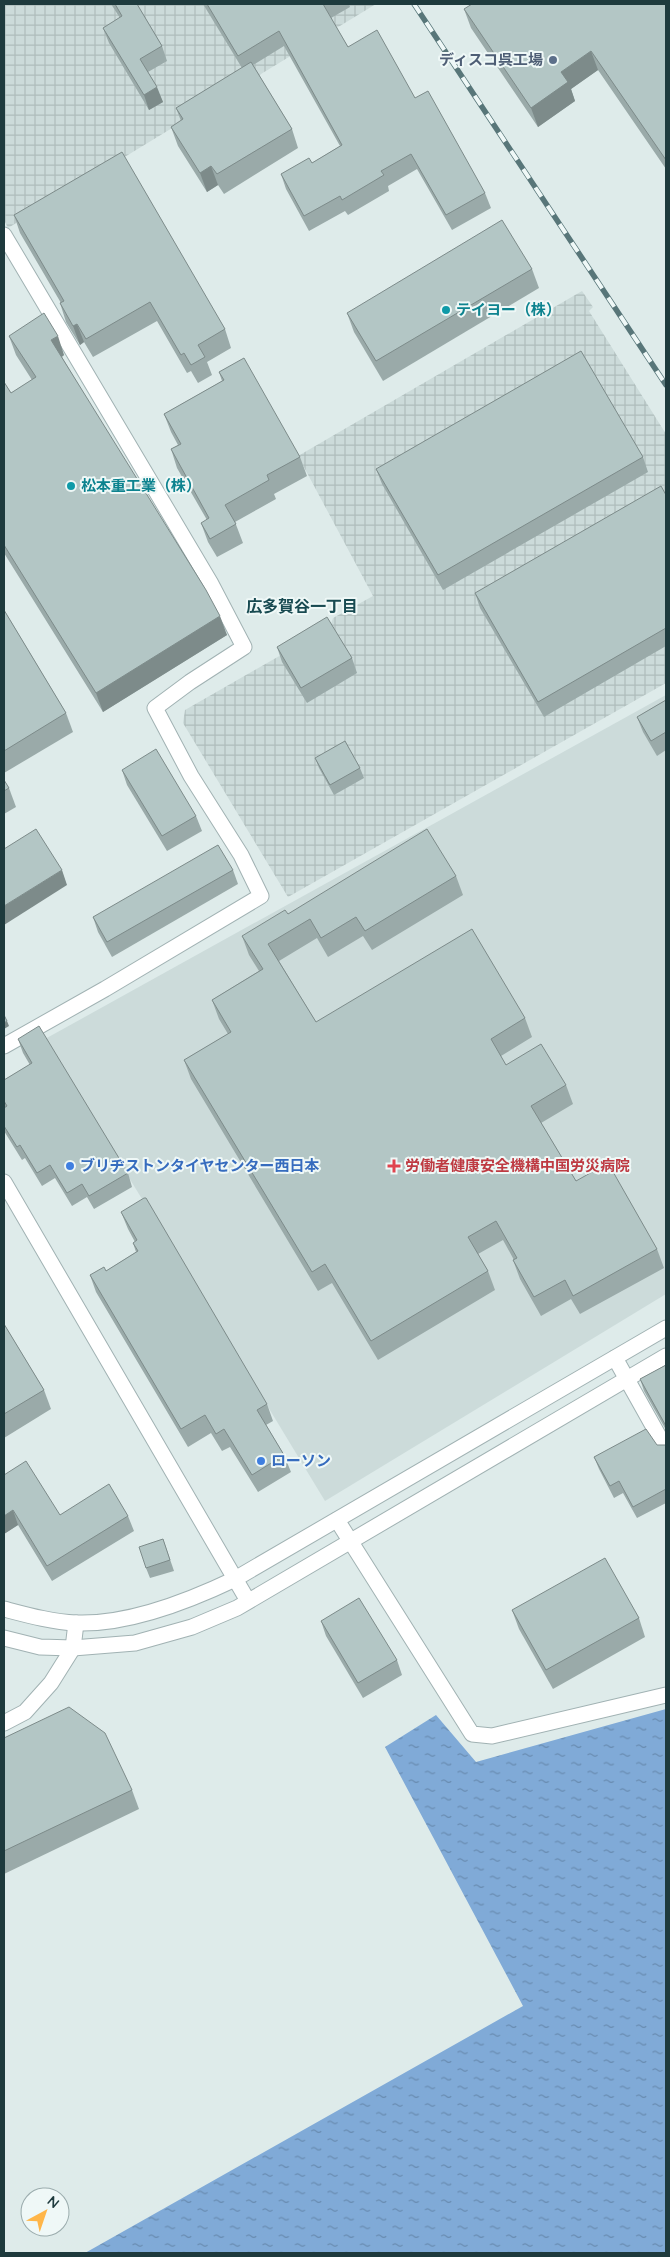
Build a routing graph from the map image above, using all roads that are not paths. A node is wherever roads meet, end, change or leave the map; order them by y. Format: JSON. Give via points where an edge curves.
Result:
{"nodes":[{"id":1,"x":4,"y":235,"type":"edge"},
{"id":2,"x":4,"y":1046,"type":"edge"},
{"id":3,"x":4,"y":1182,"type":"edge"},
{"id":4,"x":665,"y":1330,"type":"edge"},
{"id":5,"x":666,"y":1356,"type":"edge"},
{"id":6,"x":615,"y":1358,"type":"junction"},
{"id":7,"x":627,"y":1379,"type":"junction"},
{"id":8,"x":666,"y":1449,"type":"edge"},
{"id":9,"x":338,"y":1520,"type":"junction"},
{"id":10,"x":349,"y":1541,"type":"junction"},
{"id":11,"x":235,"y":1579,"type":"junction"},
{"id":12,"x":248,"y":1601,"type":"junction"},
{"id":13,"x":4,"y":1609,"type":"edge"},
{"id":14,"x":76,"y":1623,"type":"junction"},
{"id":15,"x":4,"y":1638,"type":"edge"},
{"id":16,"x":72,"y":1648,"type":"junction"},
{"id":17,"x":666,"y":1695,"type":"edge"},
{"id":18,"x":4,"y":1723,"type":"edge"}],
"edges":[{"from":1,"to":2,"type":"street","via":[[210,582],[244,647],[155,708],[261,896],[105,990]]},
{"from":3,"to":11,"type":"street"},
{"from":4,"to":6,"type":"street"},
{"from":5,"to":7,"type":"street"},
{"from":6,"to":7,"type":"street"},
{"from":6,"to":9,"type":"street"},
{"from":7,"to":8,"type":"street"},
{"from":7,"to":10,"type":"street"},
{"from":9,"to":10,"type":"street"},
{"from":9,"to":11,"type":"street"},
{"from":10,"to":12,"type":"street"},
{"from":10,"to":17,"type":"street","via":[[472,1734],[492,1736]]},
{"from":11,"to":12,"type":"street"},
{"from":11,"to":14,"type":"street","via":[[175,1604],[117,1619]]},
{"from":12,"to":16,"type":"street","via":[[192,1627],[135,1643]]},
{"from":13,"to":14,"type":"street"},
{"from":14,"to":16,"type":"street"},
{"from":15,"to":16,"type":"street","via":[[40,1647]]},
{"from":16,"to":18,"type":"street","via":[[50,1683],[25,1712]]}]}
